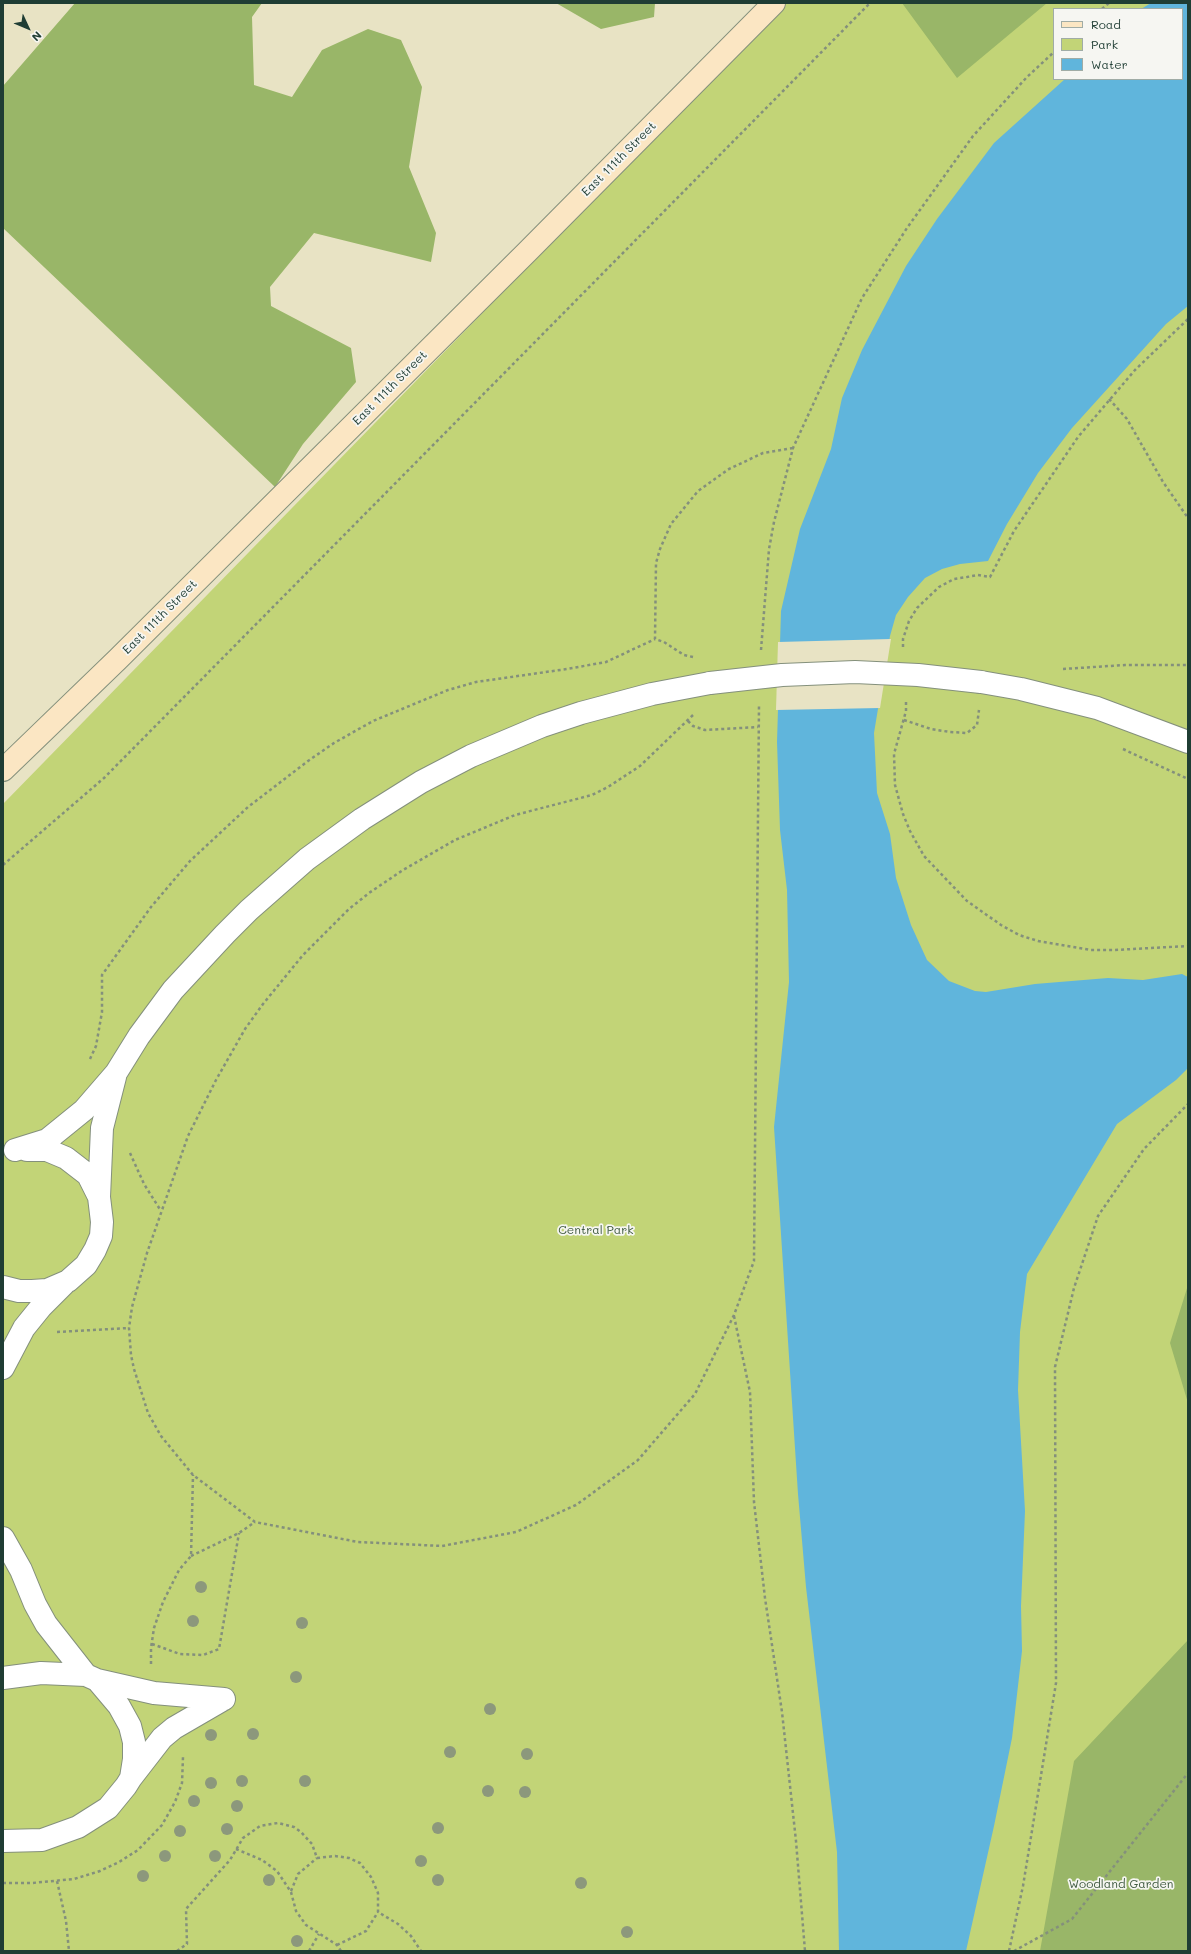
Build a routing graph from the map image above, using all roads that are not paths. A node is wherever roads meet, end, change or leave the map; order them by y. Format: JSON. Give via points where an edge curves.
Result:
{"nodes":[{"id":1,"x":774,"y":3,"type":"edge"},
{"id":2,"x":1188,"y":742,"type":"edge"},
{"id":3,"x":3,"y":770,"type":"edge"},
{"id":4,"x":116,"y":1074,"type":"junction"},
{"id":5,"x":9,"y":1152,"type":"edge"},
{"id":6,"x":99,"y":1197,"type":"junction"},
{"id":7,"x":68,"y":1281,"type":"junction"},
{"id":8,"x":3,"y":1286,"type":"edge"},
{"id":9,"x":3,"y":1368,"type":"edge"},
{"id":10,"x":3,"y":1538,"type":"edge"},
{"id":11,"x":91,"y":1677,"type":"junction"},
{"id":12,"x":3,"y":1678,"type":"edge"},
{"id":13,"x":131,"y":1778,"type":"junction"},
{"id":14,"x":3,"y":1841,"type":"edge"}],
"edges":[{"from":1,"to":3,"type":"main road","name":"East 111th Street","via":[[124,653]]},
{"from":2,"to":4,"type":"street","bridge":true,"via":[[1097,708],[1021,689],[918,674],[854,672],[782,675],[710,683],[652,694],[582,713],[484,750],[421,782],[368,815],[307,859],[249,910],[173,990],[139,1036]]},
{"from":4,"to":5,"type":"street","via":[[84,1110],[55,1135],[48,1140]]},
{"from":4,"to":6,"type":"street","via":[[102,1128]]},
{"from":5,"to":6,"type":"street","via":[[47,1150],[66,1158],[88,1175]]},
{"from":6,"to":7,"type":"street","via":[[101,1236],[86,1265]]},
{"from":7,"to":8,"type":"street","via":[[47,1290],[32,1292]]},
{"from":7,"to":9,"type":"street","via":[[24,1328]]},
{"from":10,"to":11,"type":"street","via":[[46,1624]]},
{"from":11,"to":12,"type":"street","via":[[41,1673]]},
{"from":11,"to":13,"type":"street","via":[[119,1706],[130,1726],[134,1753]]},
{"from":11,"to":13,"type":"street","via":[[154,1693],[224,1699],[174,1728],[162,1738]]},
{"from":13,"to":14,"type":"street","via":[[108,1808],[78,1827],[42,1840]]}]}
